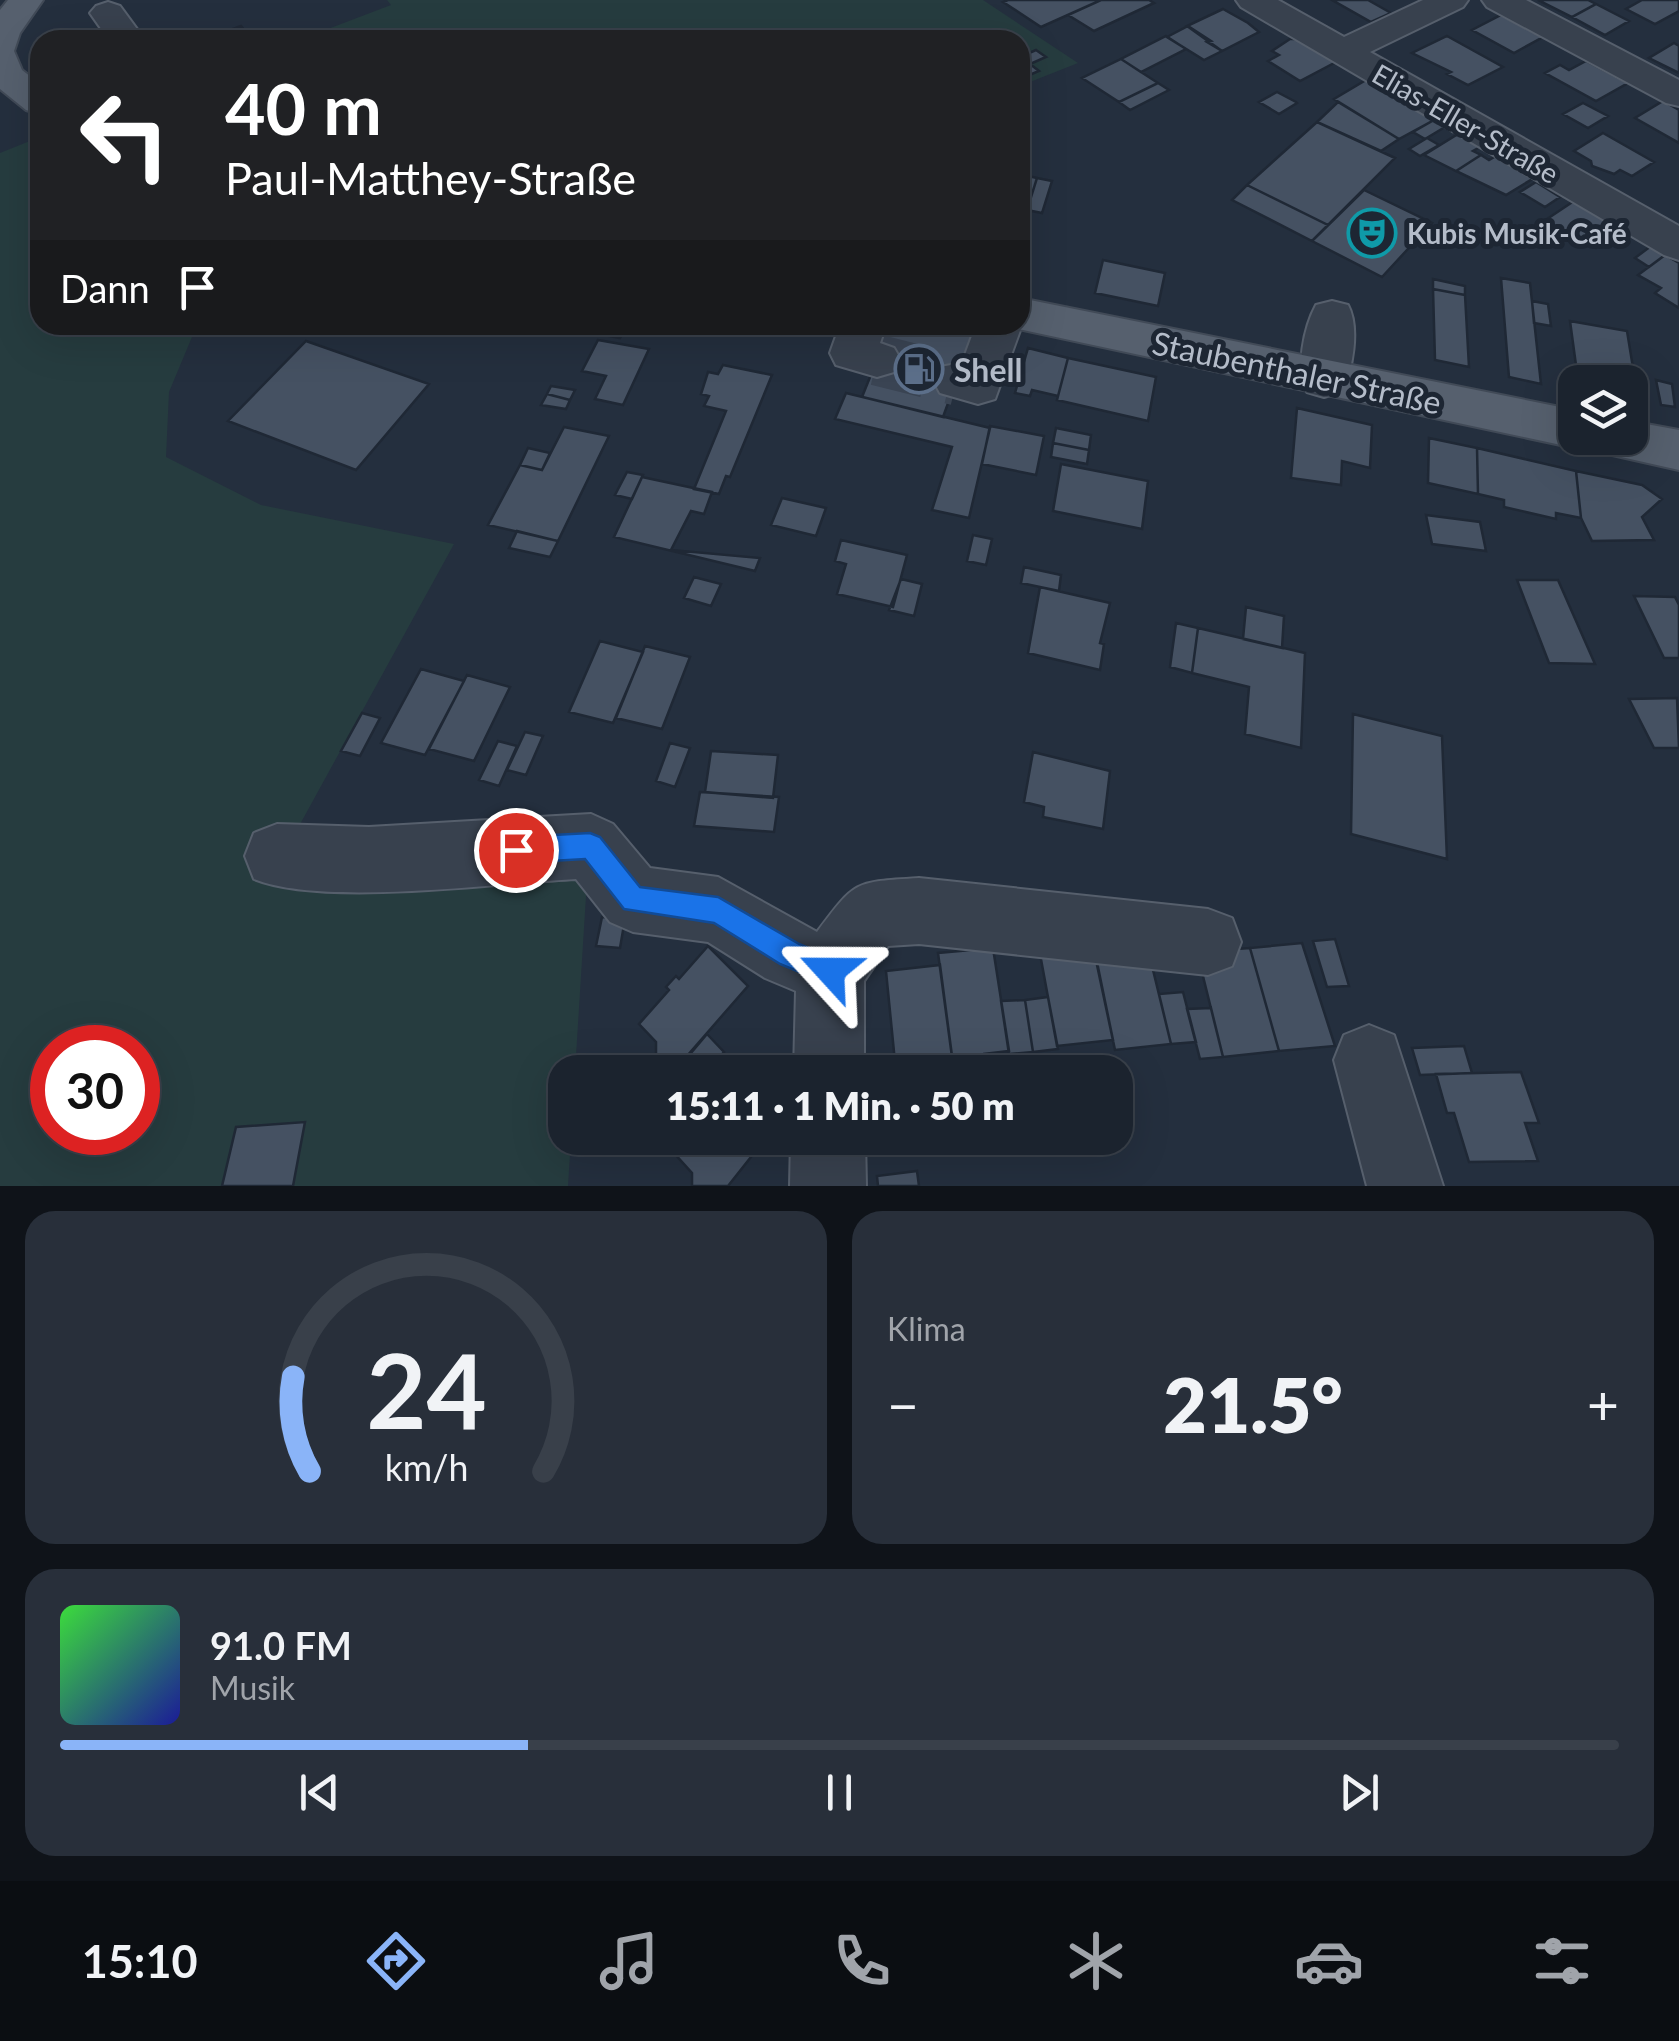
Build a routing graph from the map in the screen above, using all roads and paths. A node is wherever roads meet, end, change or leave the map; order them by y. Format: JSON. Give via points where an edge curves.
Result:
{"nodes":[{"id":1,"x":26,"y":0,"type":"edge"},
{"id":2,"x":1253,"y":0,"type":"edge"},
{"id":3,"x":1451,"y":0,"type":"edge"},
{"id":4,"x":1499,"y":0,"type":"edge"},
{"id":5,"x":0,"y":46,"type":"edge"},
{"id":6,"x":1341,"y":52,"type":"junction"},
{"id":7,"x":1679,"y":95,"type":"edge"},
{"id":8,"x":1679,"y":245,"type":"edge"},
{"id":9,"x":1030,"y":316,"type":"edge"},
{"id":10,"x":1332,"y":317,"type":"dead end"},
{"id":11,"x":996,"y":335,"type":"edge"},
{"id":12,"x":1324,"y":379,"type":"junction"},
{"id":13,"x":957,"y":380,"type":"dead end"},
{"id":14,"x":1558,"y":426,"type":"edge"},
{"id":15,"x":1648,"y":444,"type":"edge"},
{"id":16,"x":1679,"y":450,"type":"edge"},
{"id":17,"x":277,"y":856,"type":"dead end"},
{"id":18,"x":1208,"y":942,"type":"dead end"},
{"id":19,"x":830,"y":971,"type":"junction"},
{"id":20,"x":829,"y":1055,"type":"edge"},
{"id":21,"x":1369,"y":1060,"type":"dead end"},
{"id":22,"x":828,"y":1155,"type":"edge"},
{"id":23,"x":828,"y":1186,"type":"edge"},
{"id":24,"x":1405,"y":1186,"type":"edge"}],
"edges":[{"from":1,"to":5,"type":"main road","via":[[2,32]]},
{"from":2,"to":6,"type":"street","name":"Elias-Eller-Straße"},
{"from":3,"to":6,"type":"street"},
{"from":4,"to":7,"type":"street"},
{"from":6,"to":8,"type":"street","name":"Elias-Eller-Straße"},
{"from":9,"to":12,"type":"main road","name":"Staubenthaler Straße"},
{"from":10,"to":12,"type":"street"},
{"from":11,"to":13,"type":"street","via":[[978,386]]},
{"from":12,"to":14,"type":"main road","name":"Staubenthaler Straße"},
{"from":15,"to":16,"type":"main road"},
{"from":17,"to":19,"type":"street","via":[[590,846],[633,900],[718,910]]},
{"from":18,"to":19,"type":"street","via":[[919,910],[871,914]]},
{"from":19,"to":20,"type":"street"},
{"from":21,"to":24,"type":"street"},
{"from":22,"to":23,"type":"street"}]}
